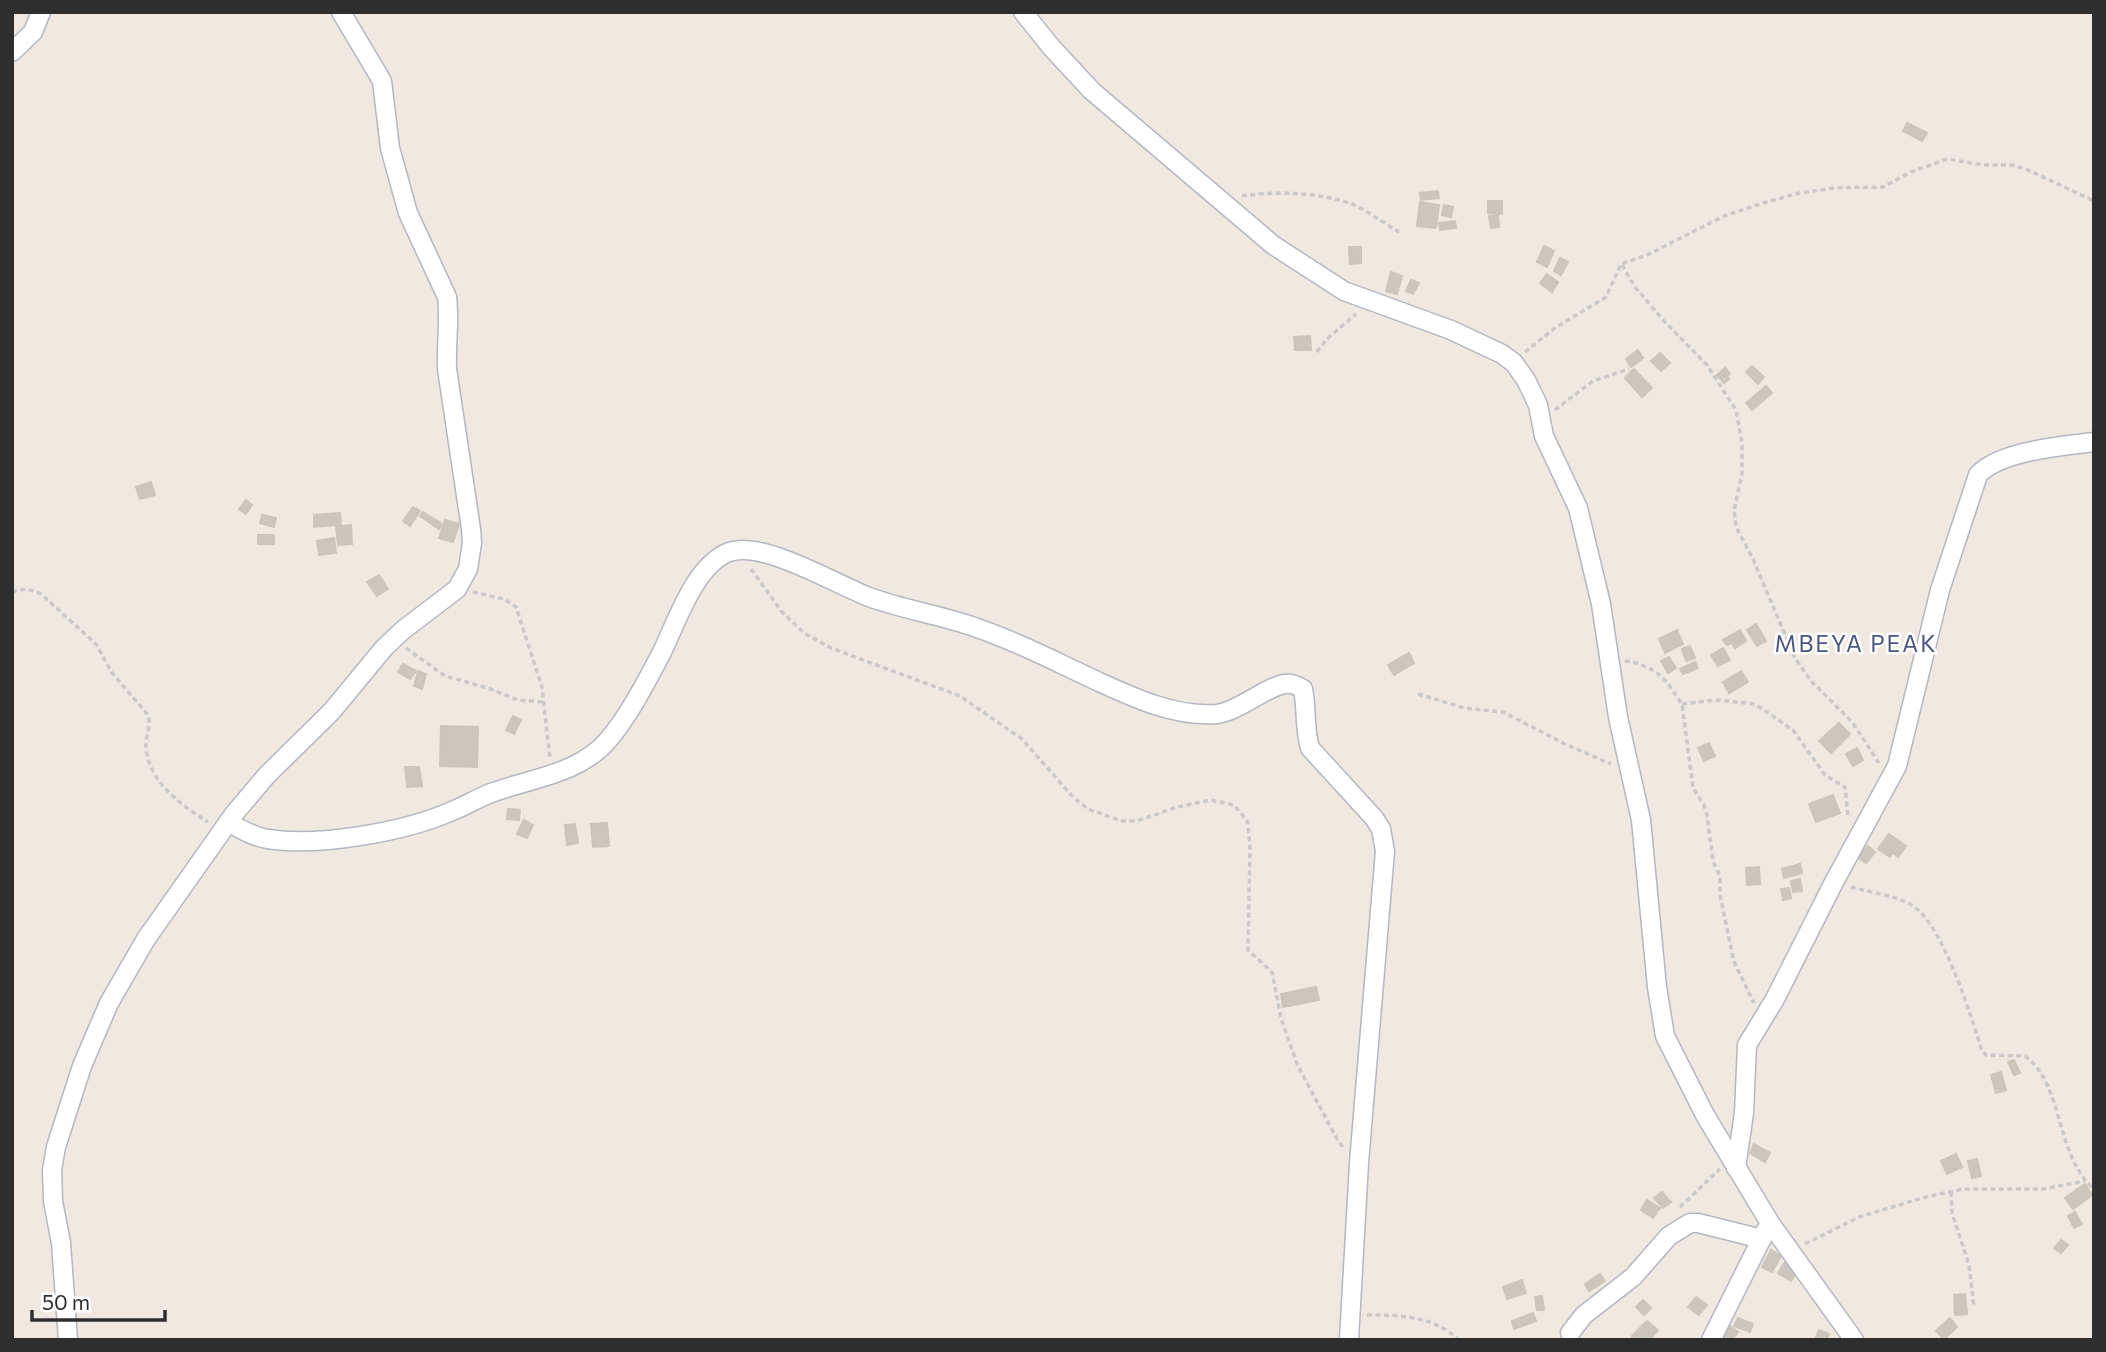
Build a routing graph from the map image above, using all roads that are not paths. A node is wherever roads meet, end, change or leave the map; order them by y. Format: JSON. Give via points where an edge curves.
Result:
{"nodes":[{"id":1,"x":41,"y":12,"type":"edge"},
{"id":2,"x":341,"y":12,"type":"edge"},
{"id":3,"x":1023,"y":12,"type":"edge"},
{"id":4,"x":16,"y":46,"type":"edge"},
{"id":5,"x":2094,"y":442,"type":"edge"},
{"id":6,"x":225,"y":826,"type":"junction"},
{"id":7,"x":1733,"y":1162,"type":"junction"},
{"id":8,"x":1766,"y":1231,"type":"junction"},
{"id":9,"x":1351,"y":1330,"type":"edge"},
{"id":10,"x":1570,"y":1333,"type":"dead end"},
{"id":11,"x":68,"y":1340,"type":"edge"},
{"id":12,"x":1711,"y":1340,"type":"edge"},
{"id":13,"x":1854,"y":1340,"type":"edge"}],
"edges":[{"from":1,"to":4,"type":"street","via":[[33,32]]},
{"from":2,"to":6,"type":"street","via":[[382,81],[390,148],[408,213],[447,297],[447,369],[472,543],[468,569],[457,589],[392,640]]},
{"from":3,"to":7,"type":"street","via":[[1092,91],[1273,246],[1344,290],[1502,354],[1526,380],[1544,436],[1578,508],[1601,604],[1618,717],[1641,820],[1665,1036]]},
{"from":5,"to":7,"type":"street","via":[[2030,452],[1985,468],[1978,475],[1940,590],[1903,749],[1787,978],[1747,1045],[1744,1113]]},
{"from":6,"to":9,"type":"street","via":[[268,839],[343,838],[415,824],[584,761],[610,738],[646,681],[697,581],[715,561],[739,549],[763,552],[870,597],[981,629],[1165,708],[1215,714],[1231,711],[1280,685],[1292,684],[1303,689],[1310,748],[1374,818],[1385,851],[1359,1163]]},
{"from":6,"to":11,"type":"street","via":[[146,939],[109,1003],[82,1066],[56,1147],[52,1185]]},
{"from":7,"to":8,"type":"street"},
{"from":8,"to":10,"type":"street","via":[[1698,1223],[1680,1228]]},
{"from":8,"to":12,"type":"street"},
{"from":8,"to":13,"type":"street","via":[[1790,1249]]}]}
